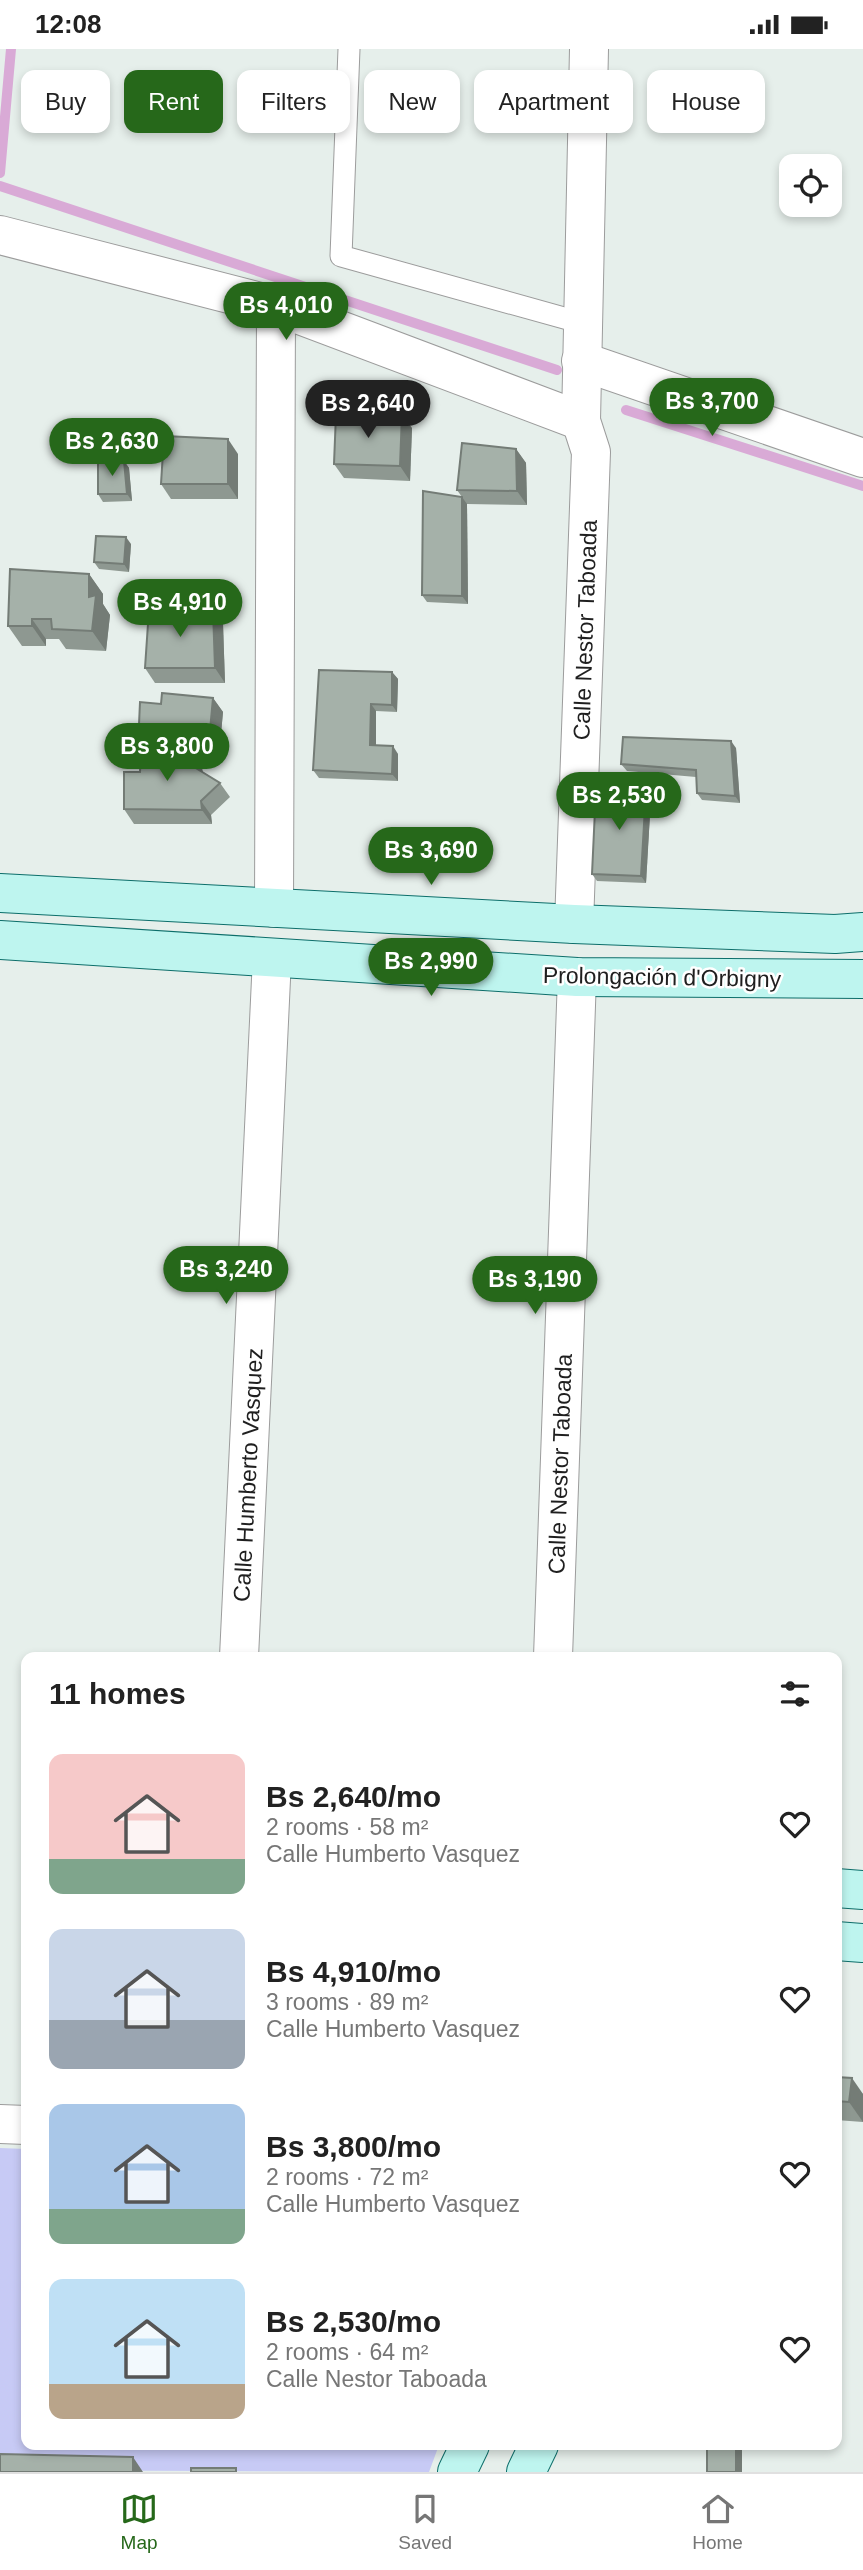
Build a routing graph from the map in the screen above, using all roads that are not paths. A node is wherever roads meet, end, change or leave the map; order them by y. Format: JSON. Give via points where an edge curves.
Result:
{"nodes":[{"id":1,"x":349,"y":49,"type":"edge"},
{"id":2,"x":589,"y":49,"type":"edge"},
{"id":3,"x":0,"y":235,"type":"edge"},
{"id":4,"x":276,"y":306,"type":"junction"},
{"id":5,"x":582,"y":323,"type":"junction"},
{"id":6,"x":581,"y":362,"type":"junction"},
{"id":7,"x":581,"y":421,"type":"junction"},
{"id":8,"x":863,"y":458,"type":"edge"},
{"id":9,"x":0,"y":893,"type":"edge"},
{"id":10,"x":274,"y":908,"type":"junction"},
{"id":11,"x":574,"y":924,"type":"junction"},
{"id":12,"x":863,"y":932,"type":"edge"},
{"id":13,"x":0,"y":940,"type":"edge"},
{"id":14,"x":272,"y":958,"type":"junction"},
{"id":15,"x":577,"y":978,"type":"junction"},
{"id":16,"x":863,"y":979,"type":"edge"},
{"id":17,"x":239,"y":1652,"type":"edge"},
{"id":18,"x":553,"y":1652,"type":"edge"},
{"id":19,"x":842,"y":1888,"type":"edge"},
{"id":20,"x":863,"y":1890,"type":"edge"},
{"id":21,"x":842,"y":1941,"type":"edge"},
{"id":22,"x":863,"y":1943,"type":"edge"},
{"id":23,"x":0,"y":2124,"type":"edge"},
{"id":24,"x":21,"y":2125,"type":"edge"},
{"id":25,"x":468,"y":2450,"type":"edge"},
{"id":26,"x":537,"y":2450,"type":"edge"},
{"id":27,"x":457,"y":2472,"type":"edge"},
{"id":28,"x":527,"y":2472,"type":"edge"}],
"edges":[{"from":1,"to":5,"type":"lane","via":[[341,257]]},
{"from":2,"to":5,"type":"street","name":"Calle Nestor Taboada"},
{"from":3,"to":4,"type":"street"},
{"from":4,"to":7,"type":"street"},
{"from":4,"to":10,"type":"street"},
{"from":5,"to":6,"type":"street","name":"Calle Nestor Taboada"},
{"from":6,"to":7,"type":"street","name":"Calle Nestor Taboada"},
{"from":6,"to":8,"type":"street"},
{"from":7,"to":11,"type":"street","name":"Calle Nestor Taboada","via":[[591,452]]},
{"from":9,"to":10,"type":"main road","name":"Prolongación d'Orbigny"},
{"from":10,"to":11,"type":"main road","name":"Prolongación d'Orbigny"},
{"from":11,"to":12,"type":"main road","name":"Prolongación d'Orbigny"},
{"from":13,"to":14,"type":"main road","name":"Prolongación d'Orbigny"},
{"from":14,"to":15,"type":"main road","name":"Prolongación d'Orbigny"},
{"from":14,"to":17,"type":"street","name":"Calle Humberto Vasquez"},
{"from":15,"to":16,"type":"main road","name":"Prolongación d'Orbigny"},
{"from":15,"to":18,"type":"street","name":"Calle Nestor Taboada"},
{"from":19,"to":20,"type":"main road"},
{"from":21,"to":22,"type":"main road"},
{"from":23,"to":24,"type":"street"},
{"from":25,"to":27,"type":"main road"},
{"from":26,"to":28,"type":"main road"}]}
